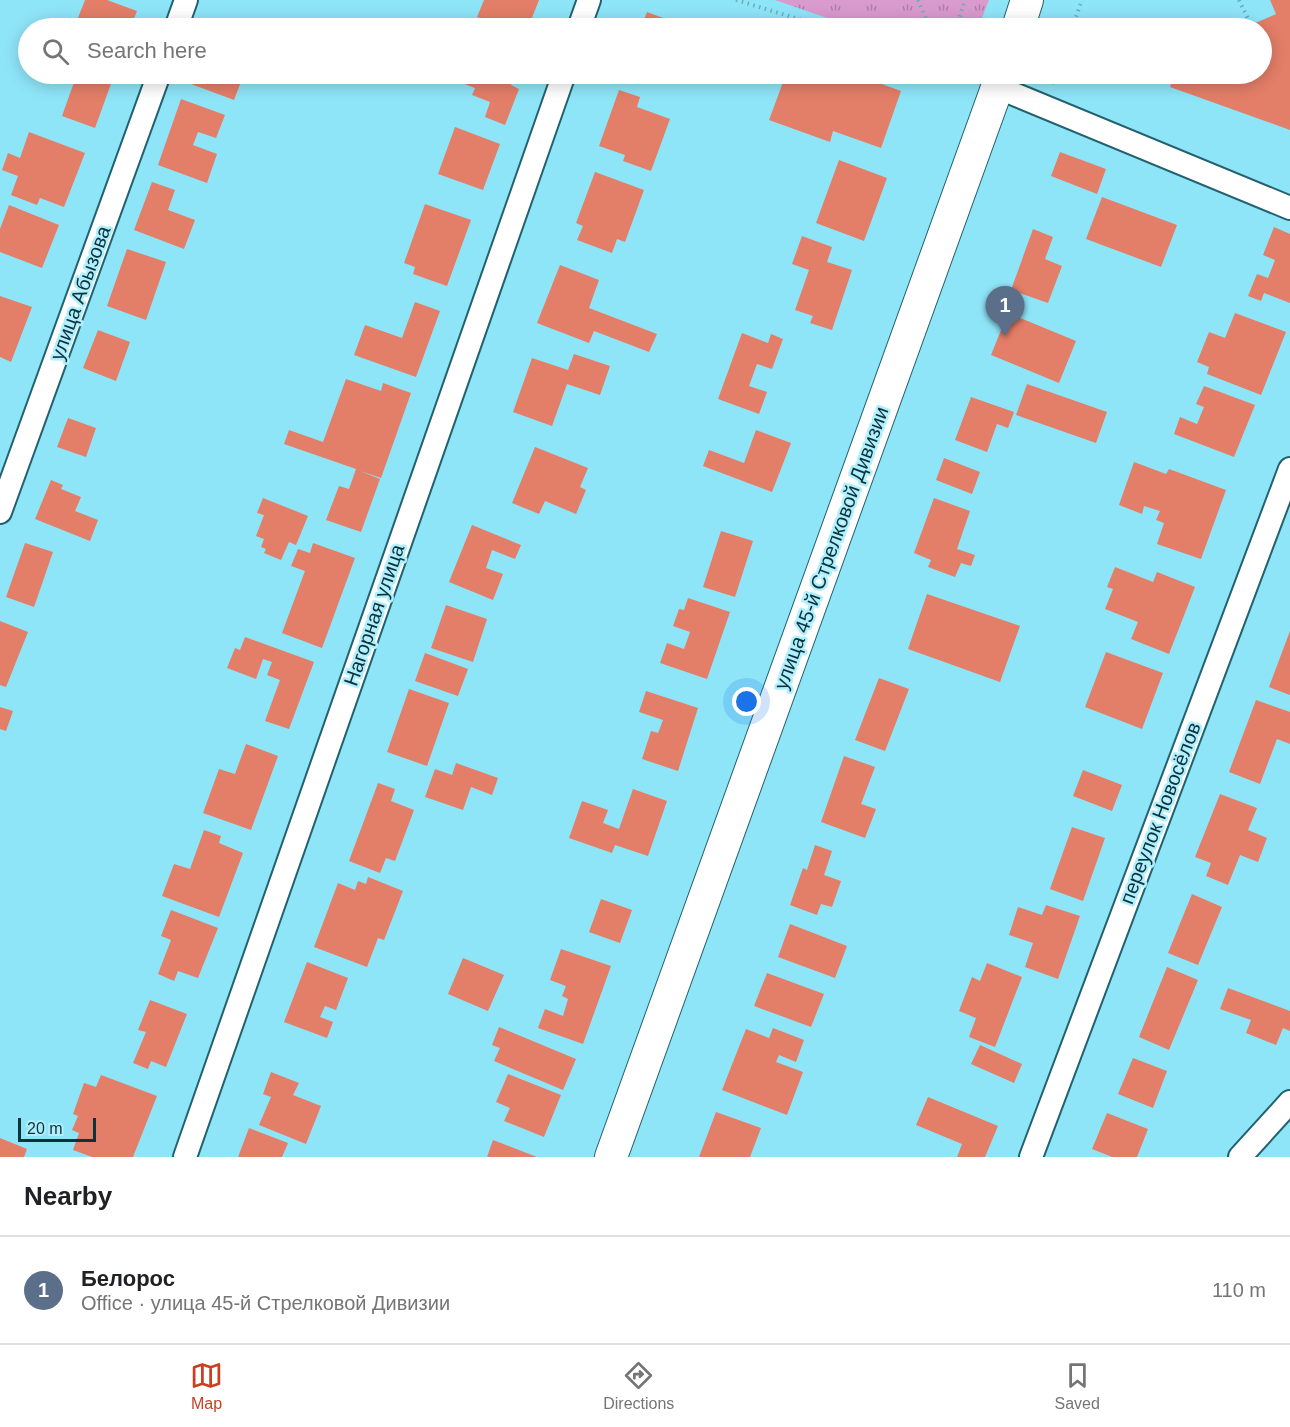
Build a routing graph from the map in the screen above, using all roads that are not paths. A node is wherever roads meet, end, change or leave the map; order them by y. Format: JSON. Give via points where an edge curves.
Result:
{"nodes":[{"id":1,"x":186,"y":0,"type":"edge"},
{"id":2,"x":590,"y":0,"type":"edge"},
{"id":3,"x":1028,"y":0,"type":"edge"},
{"id":4,"x":180,"y":18,"type":"edge"},
{"id":5,"x":583,"y":18,"type":"edge"},
{"id":6,"x":1021,"y":18,"type":"edge"},
{"id":7,"x":155,"y":84,"type":"edge"},
{"id":8,"x":561,"y":84,"type":"edge"},
{"id":9,"x":999,"y":84,"type":"edge"},
{"id":10,"x":1009,"y":84,"type":"edge"},
{"id":11,"x":1290,"y":208,"type":"edge"},
{"id":12,"x":1290,"y":469,"type":"edge"},
{"id":13,"x":0,"y":512,"type":"edge"},
{"id":14,"x":1290,"y":1102,"type":"edge"},
{"id":15,"x":185,"y":1157,"type":"edge"},
{"id":16,"x":611,"y":1157,"type":"edge"},
{"id":17,"x":1030,"y":1157,"type":"edge"},
{"id":18,"x":1240,"y":1157,"type":"edge"}],
"edges":[{"from":1,"to":4,"type":"street"},
{"from":2,"to":5,"type":"street"},
{"from":3,"to":6,"type":"main road"},
{"from":7,"to":13,"type":"street","name":"улица Абызова"},
{"from":8,"to":15,"type":"street","name":"Нагорная улица"},
{"from":9,"to":16,"type":"main road","name":"улица 45-й Стрелковой Дивизии"},
{"from":10,"to":11,"type":"street"},
{"from":12,"to":17,"type":"street","name":"переулок Новосёлов"},
{"from":14,"to":18,"type":"street"}]}
